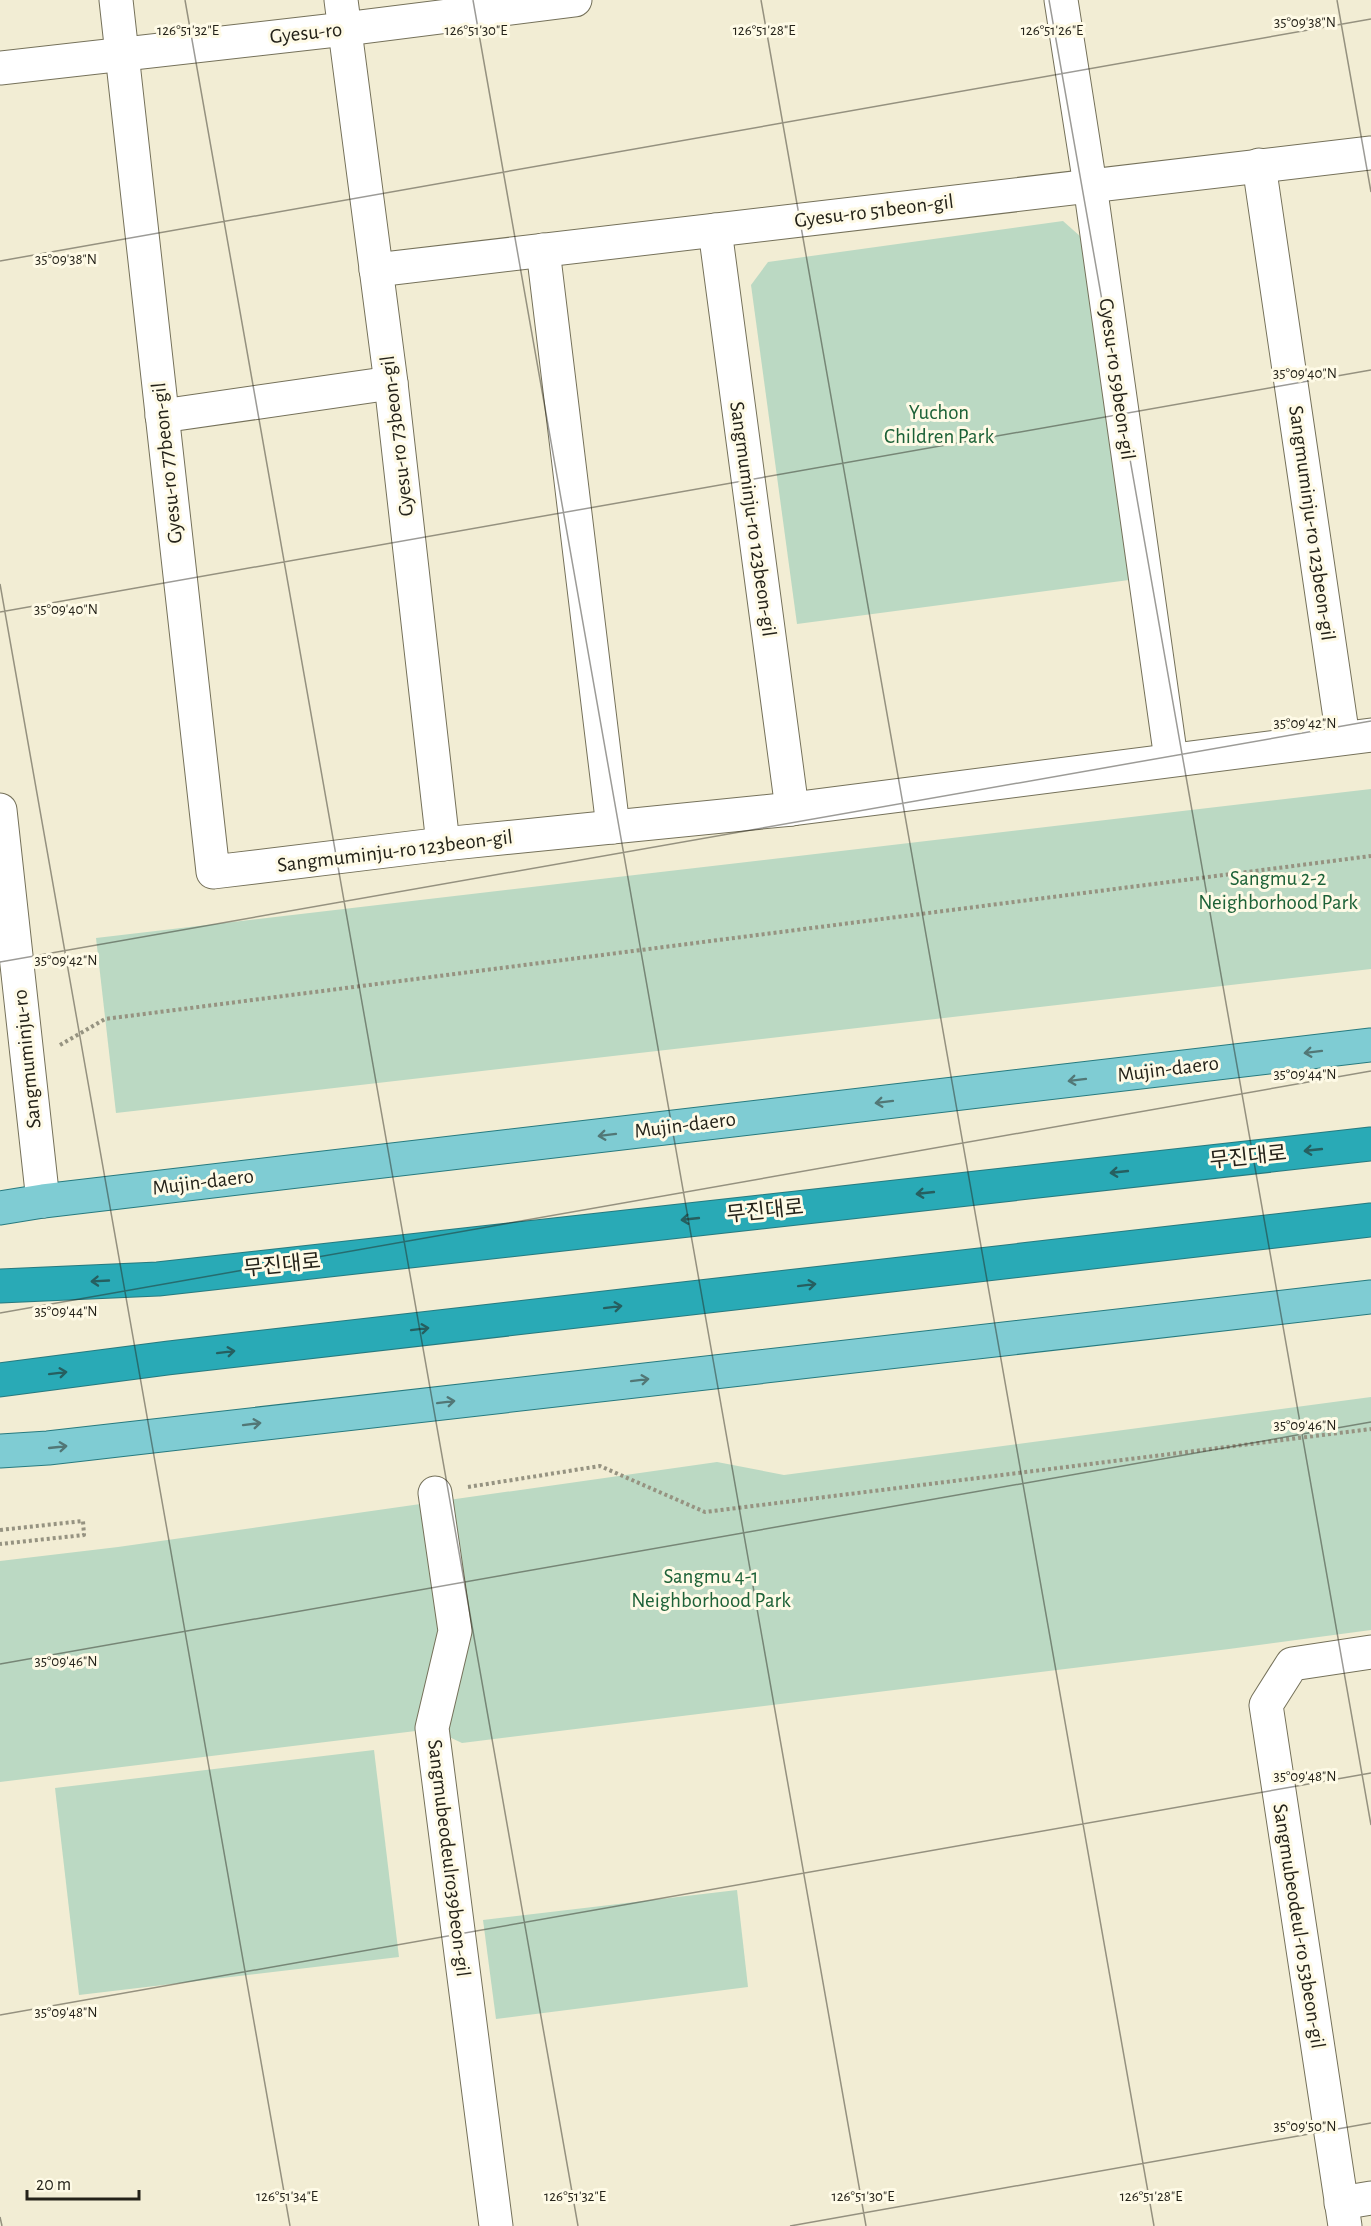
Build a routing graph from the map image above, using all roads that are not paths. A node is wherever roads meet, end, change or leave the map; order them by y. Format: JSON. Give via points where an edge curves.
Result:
{"nodes":[{"id":1,"x":116,"y":0,"type":"edge"},
{"id":2,"x":1061,"y":0,"type":"edge"},
{"id":3,"x":558,"y":1,"type":"edge"},
{"id":4,"x":343,"y":15,"type":"edge"},
{"id":5,"x":122,"y":53,"type":"junction"},
{"id":6,"x":0,"y":68,"type":"edge"},
{"id":7,"x":1371,"y":153,"type":"edge"},
{"id":8,"x":1259,"y":165,"type":"junction"},
{"id":9,"x":1090,"y":185,"type":"junction"},
{"id":10,"x":715,"y":230,"type":"junction"},
{"id":11,"x":543,"y":250,"type":"junction"},
{"id":12,"x":376,"y":270,"type":"junction"},
{"id":13,"x":391,"y":383,"type":"junction"},
{"id":14,"x":162,"y":416,"type":"junction"},
{"id":15,"x":1357,"y":736,"type":"edge"},
{"id":16,"x":1171,"y":759,"type":"junction"},
{"id":17,"x":792,"y":809,"type":"junction"},
{"id":18,"x":0,"y":810,"type":"edge"},
{"id":19,"x":614,"y":827,"type":"junction"},
{"id":20,"x":443,"y":844,"type":"junction"},
{"id":21,"x":213,"y":872,"type":"joint"},
{"id":22,"x":1371,"y":1045,"type":"edge"},
{"id":23,"x":1371,"y":1143,"type":"edge"},
{"id":24,"x":43,"y":1200,"type":"junction"},
{"id":25,"x":0,"y":1208,"type":"edge"},
{"id":26,"x":1371,"y":1220,"type":"edge"},
{"id":27,"x":0,"y":1286,"type":"edge"},
{"id":28,"x":1371,"y":1297,"type":"edge"},
{"id":29,"x":0,"y":1380,"type":"edge"},
{"id":30,"x":0,"y":1451,"type":"edge"},
{"id":31,"x":435,"y":1492,"type":"road end"},
{"id":32,"x":1371,"y":1652,"type":"edge"},
{"id":33,"x":1352,"y":2209,"type":"edge"},
{"id":34,"x":496,"y":2226,"type":"edge"}],
"edges":[{"from":1,"to":5,"type":"street","name":"Gyesu-ro 77beon-gil"},
{"from":2,"to":9,"type":"street","name":"Gyesu-ro 59beon-gil"},
{"from":3,"to":4,"type":"street","name":"Gyesu-ro"},
{"from":4,"to":5,"type":"street","name":"Gyesu-ro"},
{"from":4,"to":12,"type":"street","name":"Gyesu-ro 73beon-gil"},
{"from":5,"to":6,"type":"street","name":"Gyesu-ro"},
{"from":5,"to":14,"type":"street","name":"Gyesu-ro 77beon-gil"},
{"from":7,"to":8,"type":"street","name":"Gyesu-ro 51beon-gil"},
{"from":8,"to":9,"type":"street","name":"Gyesu-ro 51beon-gil"},
{"from":8,"to":15,"type":"street","name":"Sangmuminju-ro 123beon-gil"},
{"from":9,"to":10,"type":"street","name":"Gyesu-ro 51beon-gil"},
{"from":9,"to":16,"type":"street","name":"Gyesu-ro 59beon-gil"},
{"from":10,"to":11,"type":"street","name":"Gyesu-ro 51beon-gil"},
{"from":10,"to":17,"type":"street","name":"Sangmuminju-ro 123beon-gil"},
{"from":11,"to":12,"type":"street","name":"Gyesu-ro 51beon-gil"},
{"from":11,"to":19,"type":"street"},
{"from":12,"to":13,"type":"street","name":"Gyesu-ro 73beon-gil"},
{"from":13,"to":14,"type":"street"},
{"from":13,"to":20,"type":"street","name":"Gyesu-ro 73beon-gil"},
{"from":14,"to":21,"type":"street","name":"Gyesu-ro 77beon-gil"},
{"from":15,"to":16,"type":"street","name":"Sangmuminju-ro 123beon-gil"},
{"from":16,"to":17,"type":"street","name":"Sangmuminju-ro 123beon-gil"},
{"from":17,"to":19,"type":"street","name":"Sangmuminju-ro 123beon-gil"},
{"from":18,"to":24,"type":"street","name":"Sangmuminju-ro"},
{"from":19,"to":20,"type":"street","name":"Sangmuminju-ro 123beon-gil"},
{"from":20,"to":21,"type":"street","name":"Sangmuminju-ro 123beon-gil"},
{"from":22,"to":24,"type":"main road","name":"Mujin-daero","one_way":true},
{"from":23,"to":27,"type":"highway","name":"무진대로","one_way":true,"via":[[158,1279]]},
{"from":24,"to":25,"type":"main road","name":"Mujin-daero"},
{"from":29,"to":26,"type":"highway","one_way":true},
{"from":30,"to":28,"type":"main road","one_way":true},
{"from":31,"to":34,"type":"street","name":"Sangmubeodeulro39beon-gil","via":[[455,1631],[432,1728]]},
{"from":32,"to":33,"type":"street","name":"Sangmubeodeul-ro 53beon-gil","via":[[1292,1664],[1266,1705]]}]}
